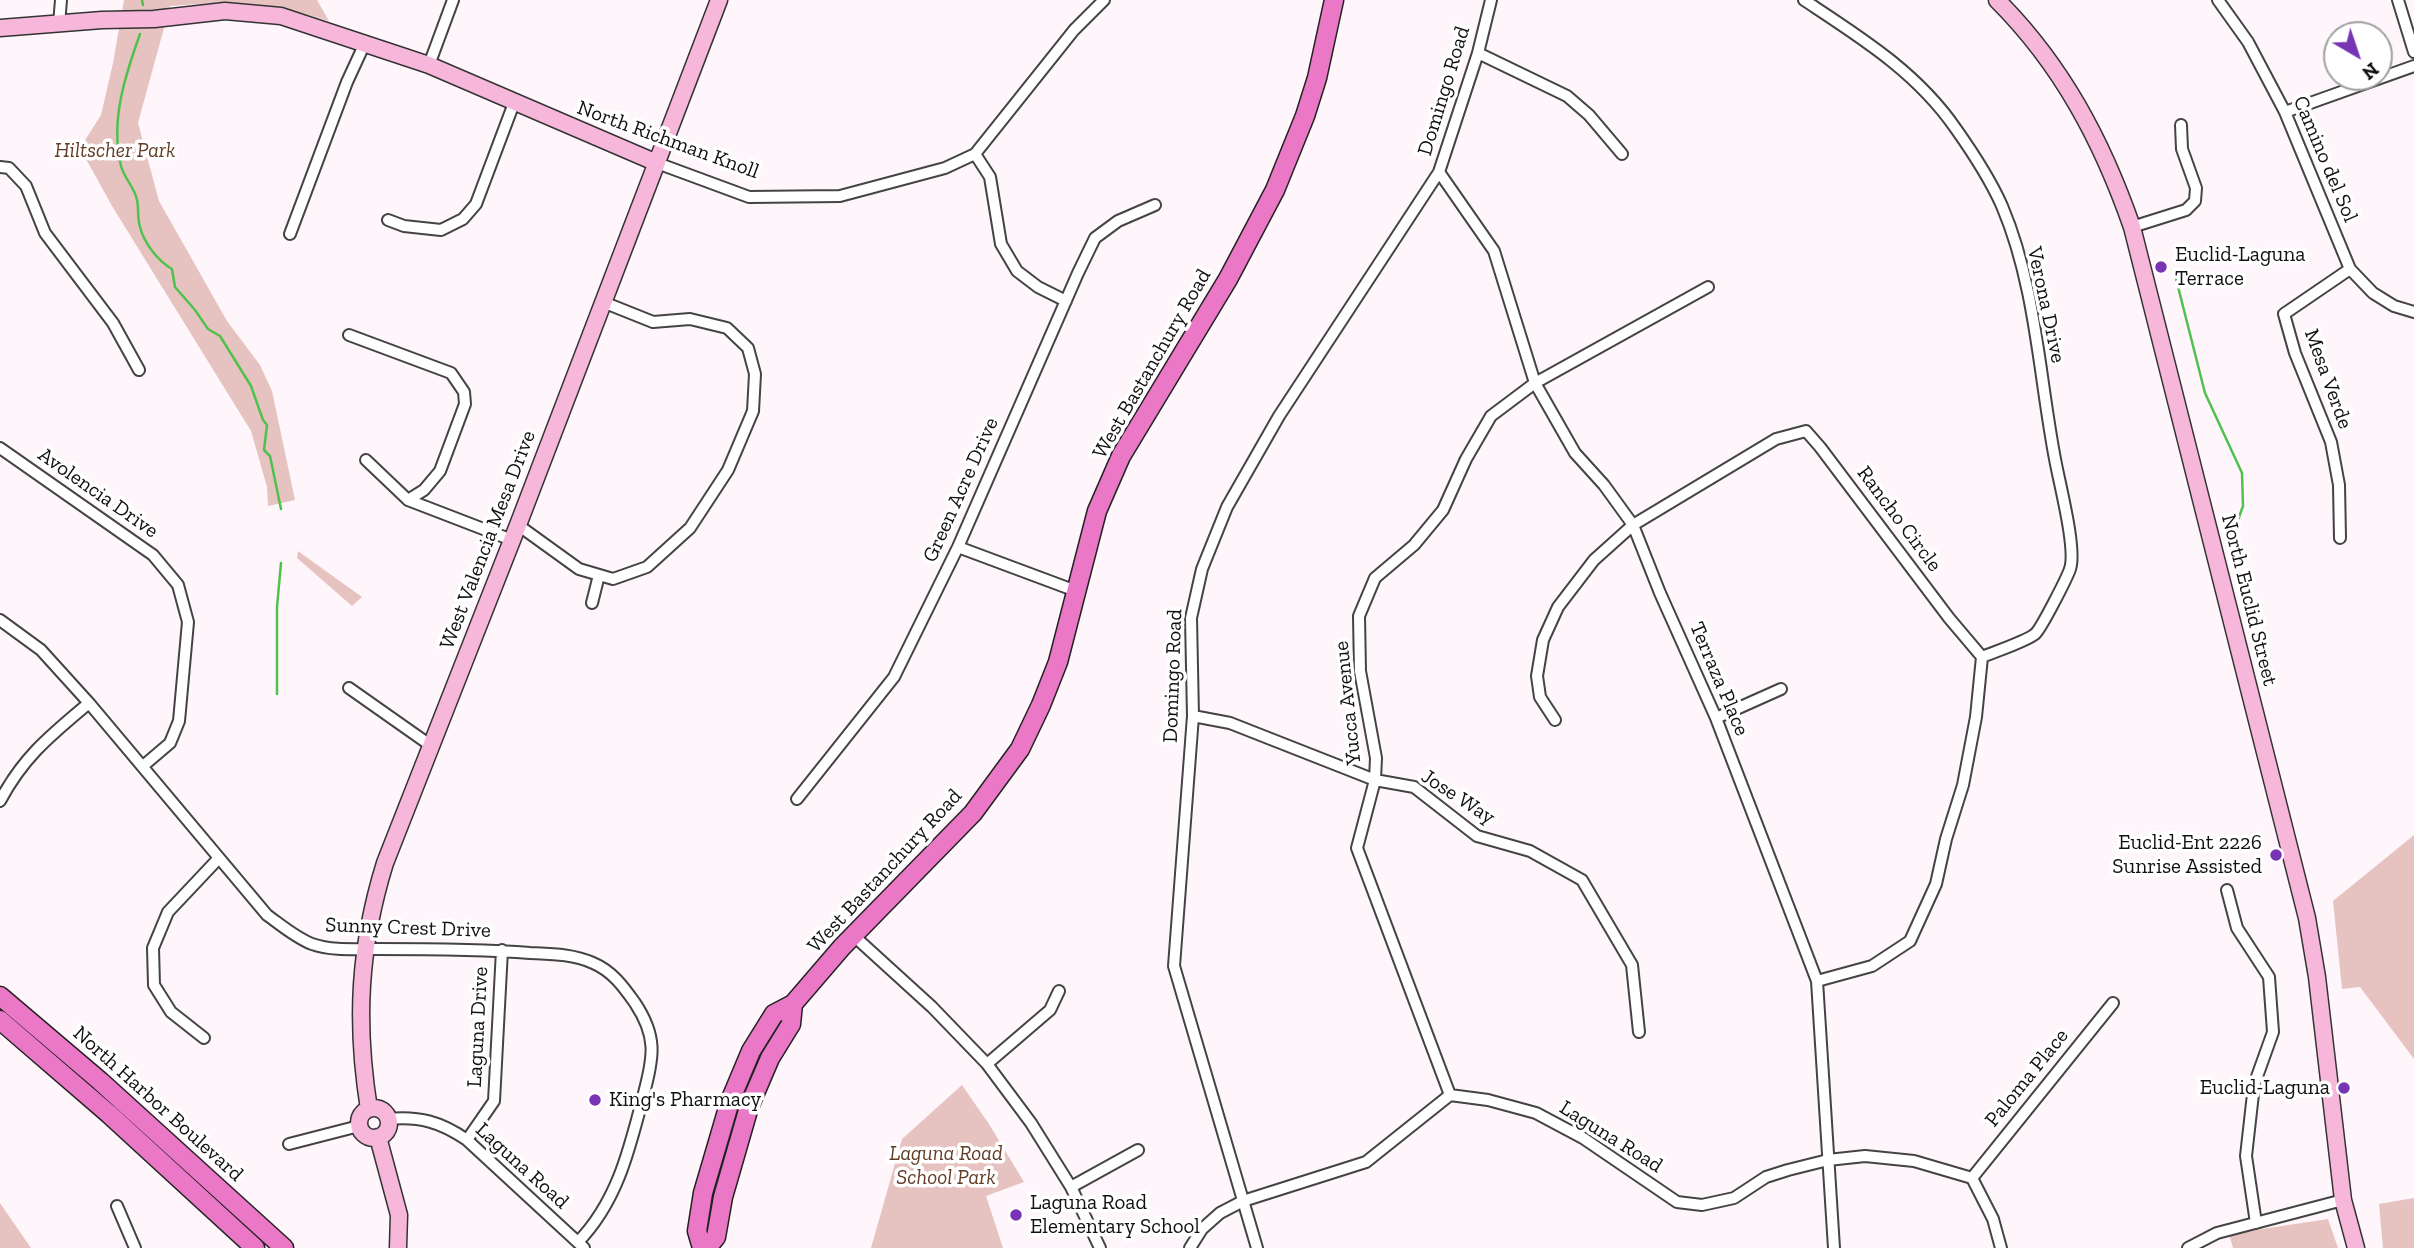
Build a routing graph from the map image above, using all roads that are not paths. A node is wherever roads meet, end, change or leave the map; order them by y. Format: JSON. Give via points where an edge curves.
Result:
{"nodes":[{"id":1,"x":61,"y":0,"type":"edge"},
{"id":2,"x":453,"y":0,"type":"edge"},
{"id":3,"x":719,"y":0,"type":"edge"},
{"id":4,"x":1104,"y":0,"type":"edge"},
{"id":5,"x":1334,"y":0,"type":"edge"},
{"id":6,"x":1491,"y":0,"type":"edge"},
{"id":7,"x":1804,"y":0,"type":"edge"},
{"id":8,"x":2218,"y":0,"type":"edge"},
{"id":9,"x":2398,"y":0,"type":"edge"},
{"id":10,"x":2004,"y":2,"type":"edge"},
{"id":11,"x":60,"y":24,"type":"junction"},
{"id":12,"x":0,"y":28,"type":"edge"},
{"id":13,"x":365,"y":43,"type":"junction"},
{"id":14,"x":2414,"y":52,"type":"edge"},
{"id":15,"x":1478,"y":53,"type":"junction"},
{"id":16,"x":429,"y":65,"type":"junction"},
{"id":17,"x":2414,"y":66,"type":"edge"},
{"id":18,"x":514,"y":103,"type":"junction"},
{"id":19,"x":2285,"y":112,"type":"junction"},
{"id":20,"x":2181,"y":125,"type":"dead end"},
{"id":21,"x":975,"y":154,"type":"junction"},
{"id":22,"x":1622,"y":154,"type":"dead end"},
{"id":23,"x":657,"y":163,"type":"junction"},
{"id":24,"x":0,"y":167,"type":"edge"},
{"id":25,"x":1439,"y":172,"type":"junction"},
{"id":26,"x":1155,"y":205,"type":"dead end"},
{"id":27,"x":388,"y":220,"type":"dead end"},
{"id":28,"x":2132,"y":227,"type":"junction"},
{"id":29,"x":289,"y":234,"type":"dead end"},
{"id":30,"x":2350,"y":269,"type":"junction"},
{"id":31,"x":1708,"y":287,"type":"dead end"},
{"id":32,"x":1066,"y":301,"type":"junction"},
{"id":33,"x":603,"y":302,"type":"junction"},
{"id":34,"x":2414,"y":312,"type":"edge"},
{"id":35,"x":349,"y":335,"type":"dead end"},
{"id":36,"x":139,"y":370,"type":"dead end"},
{"id":37,"x":1535,"y":383,"type":"junction"},
{"id":38,"x":0,"y":447,"type":"edge"},
{"id":39,"x":366,"y":460,"type":"dead end"},
{"id":40,"x":408,"y":500,"type":"junction"},
{"id":41,"x":1633,"y":525,"type":"junction"},
{"id":42,"x":515,"y":533,"type":"junction"},
{"id":43,"x":2340,"y":538,"type":"dead end"},
{"id":44,"x":958,"y":547,"type":"junction"},
{"id":45,"x":599,"y":575,"type":"junction"},
{"id":46,"x":1076,"y":592,"type":"junction"},
{"id":47,"x":592,"y":603,"type":"dead end"},
{"id":48,"x":0,"y":620,"type":"edge"},
{"id":49,"x":1982,"y":657,"type":"junction"},
{"id":50,"x":349,"y":688,"type":"dead end"},
{"id":51,"x":1781,"y":689,"type":"dead end"},
{"id":52,"x":89,"y":703,"type":"junction"},
{"id":53,"x":1193,"y":716,"type":"junction"},
{"id":54,"x":1716,"y":718,"type":"junction"},
{"id":55,"x":1555,"y":719,"type":"dead end"},
{"id":56,"x":430,"y":746,"type":"junction"},
{"id":57,"x":143,"y":766,"type":"junction"},
{"id":58,"x":1375,"y":780,"type":"junction"},
{"id":59,"x":797,"y":799,"type":"dead end"},
{"id":60,"x":0,"y":801,"type":"edge"},
{"id":61,"x":218,"y":859,"type":"junction"},
{"id":62,"x":2227,"y":890,"type":"dead end"},
{"id":63,"x":854,"y":936,"type":"junction"},
{"id":64,"x":364,"y":949,"type":"junction"},
{"id":65,"x":502,"y":950,"type":"junction"},
{"id":66,"x":1817,"y":981,"type":"junction"},
{"id":67,"x":1059,"y":991,"type":"dead end"},
{"id":68,"x":0,"y":996,"type":"edge"},
{"id":69,"x":2113,"y":1003,"type":"dead end"},
{"id":70,"x":0,"y":1020,"type":"edge"},
{"id":71,"x":1639,"y":1032,"type":"dead end"},
{"id":72,"x":204,"y":1038,"type":"dead end"},
{"id":73,"x":987,"y":1064,"type":"junction"},
{"id":74,"x":1450,"y":1095,"type":"junction"},
{"id":75,"x":369,"y":1109,"type":"junction"},
{"id":76,"x":388,"y":1119,"type":"junction"},
{"id":77,"x":359,"y":1126,"type":"junction"},
{"id":78,"x":378,"y":1137,"type":"junction"},
{"id":79,"x":467,"y":1140,"type":"junction"},
{"id":80,"x":289,"y":1144,"type":"dead end"},
{"id":81,"x":1138,"y":1150,"type":"dead end"},
{"id":82,"x":1828,"y":1160,"type":"junction"},
{"id":83,"x":1972,"y":1178,"type":"junction"},
{"id":84,"x":1072,"y":1186,"type":"junction"},
{"id":85,"x":2343,"y":1200,"type":"junction"},
{"id":86,"x":1243,"y":1201,"type":"junction"},
{"id":87,"x":117,"y":1206,"type":"dead end"},
{"id":88,"x":2256,"y":1223,"type":"junction"},
{"id":89,"x":581,"y":1245,"type":"edge"},
{"id":90,"x":135,"y":1248,"type":"edge"},
{"id":91,"x":254,"y":1248,"type":"edge"},
{"id":92,"x":284,"y":1248,"type":"edge"},
{"id":93,"x":398,"y":1248,"type":"edge"},
{"id":94,"x":705,"y":1248,"type":"edge"},
{"id":95,"x":1100,"y":1248,"type":"edge"},
{"id":96,"x":1190,"y":1248,"type":"edge"},
{"id":97,"x":1257,"y":1248,"type":"edge"},
{"id":98,"x":1834,"y":1248,"type":"edge"},
{"id":99,"x":2001,"y":1248,"type":"edge"},
{"id":100,"x":2188,"y":1248,"type":"edge"},
{"id":101,"x":2356,"y":1248,"type":"edge"}],
"edges":[{"from":1,"to":11,"type":"street"},
{"from":2,"to":16,"type":"street"},
{"from":3,"to":23,"type":"street","name":"West Valencia Mesa Drive"},
{"from":4,"to":21,"type":"street","name":"North Richman Knoll","via":[[1074,30]]},
{"from":5,"to":46,"type":"main road","name":"West Bastanchury Road","via":[[1317,78],[1275,190],[1228,279],[1121,456],[1097,511]]},
{"from":6,"to":15,"type":"street","name":"Domingo Road"},
{"from":7,"to":49,"type":"street","name":"Verona Drive","via":[[1872,44],[1932,98],[1986,176],[2020,265],[2068,517],[2071,566],[2036,634]]},
{"from":8,"to":19,"type":"street","name":"Camino del Sol","via":[[2248,42]]},
{"from":9,"to":14,"type":"street"},
{"from":10,"to":28,"type":"street","name":"North Euclid Street","via":[[2082,111],[2109,163]]},
{"from":11,"to":12,"type":"street","name":"North Richman Knoll"},
{"from":11,"to":13,"type":"street","name":"North Richman Knoll","via":[[225,11],[281,16]]},
{"from":13,"to":16,"type":"street","name":"North Richman Knoll"},
{"from":13,"to":29,"type":"street"},
{"from":15,"to":22,"type":"street","via":[[1567,96]]},
{"from":15,"to":25,"type":"street","name":"Domingo Road"},
{"from":16,"to":18,"type":"street","name":"North Richman Knoll"},
{"from":17,"to":19,"type":"street"},
{"from":18,"to":23,"type":"street","name":"North Richman Knoll"},
{"from":18,"to":27,"type":"street","via":[[476,204],[463,219],[441,230]]},
{"from":19,"to":30,"type":"street","name":"Camino del Sol"},
{"from":20,"to":28,"type":"street","via":[[2195,201],[2186,210]]},
{"from":21,"to":23,"type":"street","name":"North Richman Knoll","via":[[945,169],[840,196],[749,197]]},
{"from":21,"to":32,"type":"street","via":[[990,177],[1001,244],[1017,271]]},
{"from":23,"to":33,"type":"street","name":"West Valencia Mesa Drive"},
{"from":24,"to":36,"type":"street","via":[[9,168],[26,186],[45,233],[113,323]]},
{"from":25,"to":37,"type":"street","name":"Terraza Place","via":[[1494,251]]},
{"from":25,"to":53,"type":"street","name":"Domingo Road","via":[[1279,416],[1227,508],[1202,569],[1191,618]]},
{"from":26,"to":32,"type":"street","name":"Green Acre Drive","via":[[1118,221],[1095,238]]},
{"from":28,"to":85,"type":"street","name":"North Euclid Street","via":[[2312,943]]},
{"from":30,"to":34,"type":"street","name":"Camino del Sol","via":[[2373,293]]},
{"from":30,"to":43,"type":"street","name":"Mesa Verde","via":[[2284,314],[2331,442],[2339,485]]},
{"from":31,"to":37,"type":"street","name":"Yucca Avenue"},
{"from":32,"to":44,"type":"street","name":"Green Acre Drive"},
{"from":33,"to":42,"type":"street","name":"West Valencia Mesa Drive"},
{"from":33,"to":45,"type":"street","via":[[653,322],[690,319],[727,328],[748,348],[755,374],[753,411],[743,435],[728,470],[690,528],[647,567],[613,579]]},
{"from":35,"to":40,"type":"street","via":[[451,373],[464,392],[466,404],[440,471],[424,491]]},
{"from":37,"to":41,"type":"street","name":"Terraza Place","via":[[1575,453]]},
{"from":37,"to":58,"type":"street","name":"Yucca Avenue","via":[[1491,416],[1443,510],[1414,545],[1375,578],[1359,616],[1360,671],[1376,758]]},
{"from":38,"to":57,"type":"street","name":"Avolencia Drive","via":[[153,555],[178,585],[188,622],[179,721],[170,743]]},
{"from":39,"to":40,"type":"street"},
{"from":40,"to":42,"type":"street"},
{"from":41,"to":49,"type":"street","name":"Rancho Circle","via":[[1776,439],[1806,431]]},
{"from":41,"to":54,"type":"street","name":"Terraza Place"},
{"from":41,"to":55,"type":"street","name":"Rancho Circle","via":[[1594,560],[1558,607],[1544,639],[1537,676],[1540,697]]},
{"from":42,"to":45,"type":"street","via":[[579,569]]},
{"from":42,"to":56,"type":"street","name":"West Valencia Mesa Drive"},
{"from":44,"to":46,"type":"street"},
{"from":44,"to":59,"type":"street","name":"Green Acre Drive","via":[[894,677]]},
{"from":45,"to":47,"type":"street"},
{"from":46,"to":63,"type":"main road","name":"West Bastanchury Road","via":[[1058,662],[1020,749],[973,813]]},
{"from":48,"to":52,"type":"street","name":"Sunny Crest Drive","via":[[41,650]]},
{"from":49,"to":66,"type":"street","via":[[1963,785],[1936,884],[1910,941],[1872,966]]},
{"from":50,"to":56,"type":"street"},
{"from":51,"to":54,"type":"street"},
{"from":52,"to":57,"type":"street","name":"Sunny Crest Drive"},
{"from":52,"to":60,"type":"street","via":[[33,752]]},
{"from":53,"to":58,"type":"street","name":"Jose Way","via":[[1230,723]]},
{"from":53,"to":86,"type":"street","name":"Domingo Road","via":[[1174,966]]},
{"from":54,"to":66,"type":"street","name":"Terraza Place"},
{"from":56,"to":64,"type":"street","name":"West Valencia Mesa Drive","via":[[372,902]]},
{"from":57,"to":61,"type":"street","name":"Sunny Crest Drive"},
{"from":58,"to":71,"type":"street","name":"Jose Way","via":[[1414,787],[1477,836],[1530,851],[1582,880],[1632,965]]},
{"from":58,"to":74,"type":"street","name":"Yucca Avenue","via":[[1357,848]]},
{"from":61,"to":64,"type":"street","name":"Sunny Crest Drive","via":[[267,915],[289,931],[312,944]]},
{"from":61,"to":72,"type":"street","via":[[167,912],[153,948],[154,985],[171,1012]]},
{"from":62,"to":88,"type":"street","via":[[2237,928],[2269,977],[2273,1031],[2253,1085],[2246,1156]]},
{"from":63,"to":73,"type":"street"},
{"from":63,"to":94,"type":"main road","name":"West Bastanchury Road","via":[[793,1004],[790,1024],[749,1107],[716,1237]]},
{"from":64,"to":65,"type":"street","name":"Sunny Crest Drive"},
{"from":64,"to":75,"type":"street","name":"West Valencia Mesa Drive","via":[[360,1032]]},
{"from":65,"to":79,"type":"street","name":"Laguna Drive","via":[[494,1101]]},
{"from":65,"to":89,"type":"street","name":"Sunny Crest Drive","via":[[571,956],[593,963],[622,984],[650,1032],[653,1060],[626,1162],[606,1209]]},
{"from":66,"to":82,"type":"street","name":"Terraza Place"},
{"from":67,"to":73,"type":"street","via":[[1051,1010]]},
{"from":68,"to":92,"type":"main road","name":"North Harbor Boulevard"},
{"from":69,"to":83,"type":"street","name":"Paloma Place"},
{"from":70,"to":91,"type":"main road","name":"North Harbor Boulevard"},
{"from":73,"to":84,"type":"street"},
{"from":74,"to":82,"type":"street","name":"Laguna Road","via":[[1536,1113],[1583,1138],[1677,1202],[1702,1205],[1734,1198],[1766,1177]]},
{"from":74,"to":86,"type":"street","via":[[1366,1162]]},
{"from":75,"to":76,"type":"street","via":[[383,1111]]},
{"from":75,"to":77,"type":"street"},
{"from":76,"to":78,"type":"street","via":[[388,1128]]},
{"from":76,"to":79,"type":"street","name":"Laguna Road","via":[[421,1119],[447,1126]]},
{"from":77,"to":78,"type":"street","via":[[368,1137]]},
{"from":77,"to":80,"type":"street"},
{"from":78,"to":93,"type":"street","via":[[399,1215]]},
{"from":79,"to":89,"type":"street","name":"Laguna Road"},
{"from":81,"to":84,"type":"street"},
{"from":82,"to":83,"type":"street","name":"Laguna Road","via":[[1865,1156],[1914,1161]]},
{"from":82,"to":98,"type":"street","name":"Terraza Place"},
{"from":83,"to":99,"type":"street","via":[[1993,1219]]},
{"from":84,"to":95,"type":"street"},
{"from":85,"to":88,"type":"street"},
{"from":85,"to":101,"type":"street","name":"North Euclid Street"},
{"from":86,"to":96,"type":"street","via":[[1202,1228]]},
{"from":86,"to":97,"type":"street","name":"Domingo Road"},
{"from":87,"to":90,"type":"street"},
{"from":88,"to":100,"type":"street","via":[[2217,1233]]}]}
